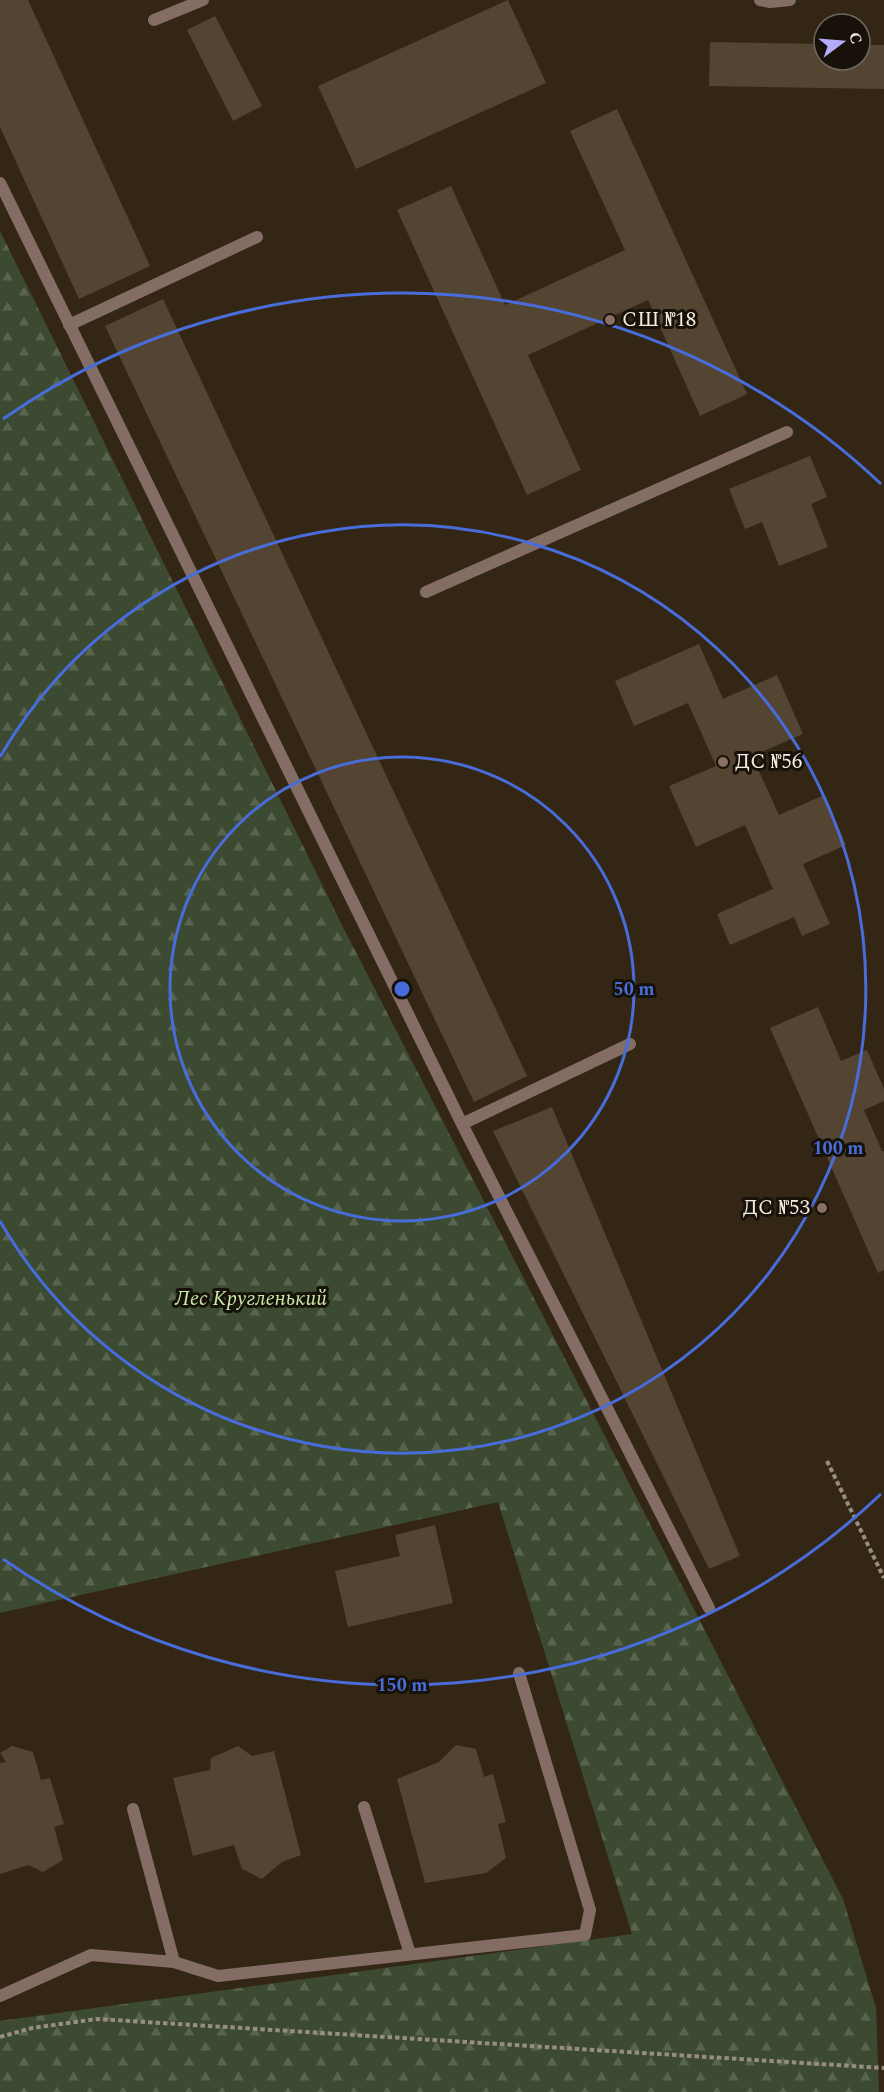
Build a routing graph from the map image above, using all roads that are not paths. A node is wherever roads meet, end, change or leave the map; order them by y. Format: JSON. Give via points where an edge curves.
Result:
{"nodes":[{"id":1,"x":203,"y":0,"type":"edge"},
{"id":2,"x":760,"y":0,"type":"edge"},
{"id":3,"x":790,"y":0,"type":"edge"},
{"id":4,"x":154,"y":20,"type":"dead end"},
{"id":5,"x":0,"y":183,"type":"edge"},
{"id":6,"x":257,"y":237,"type":"dead end"},
{"id":7,"x":69,"y":325,"type":"junction"},
{"id":8,"x":787,"y":432,"type":"dead end"},
{"id":9,"x":426,"y":592,"type":"dead end"},
{"id":10,"x":630,"y":1044,"type":"dead end"},
{"id":11,"x":462,"y":1124,"type":"junction"},
{"id":12,"x":709,"y":1608,"type":"dead end"},
{"id":13,"x":519,"y":1673,"type":"dead end"},
{"id":14,"x":364,"y":1807,"type":"dead end"},
{"id":15,"x":133,"y":1809,"type":"dead end"},
{"id":16,"x":410,"y":1954,"type":"junction"},
{"id":17,"x":174,"y":1962,"type":"junction"},
{"id":18,"x":0,"y":1996,"type":"edge"}],
"edges":[{"from":1,"to":4,"type":"street"},
{"from":2,"to":3,"type":"street"},
{"from":5,"to":7,"type":"street"},
{"from":6,"to":7,"type":"street"},
{"from":7,"to":11,"type":"street"},
{"from":8,"to":9,"type":"street"},
{"from":10,"to":11,"type":"street"},
{"from":11,"to":12,"type":"street"},
{"from":13,"to":16,"type":"street","via":[[591,1910],[585,1935]]},
{"from":14,"to":16,"type":"street"},
{"from":15,"to":17,"type":"street"},
{"from":16,"to":17,"type":"street","via":[[218,1976]]},
{"from":17,"to":18,"type":"street","via":[[91,1955]]}]}
